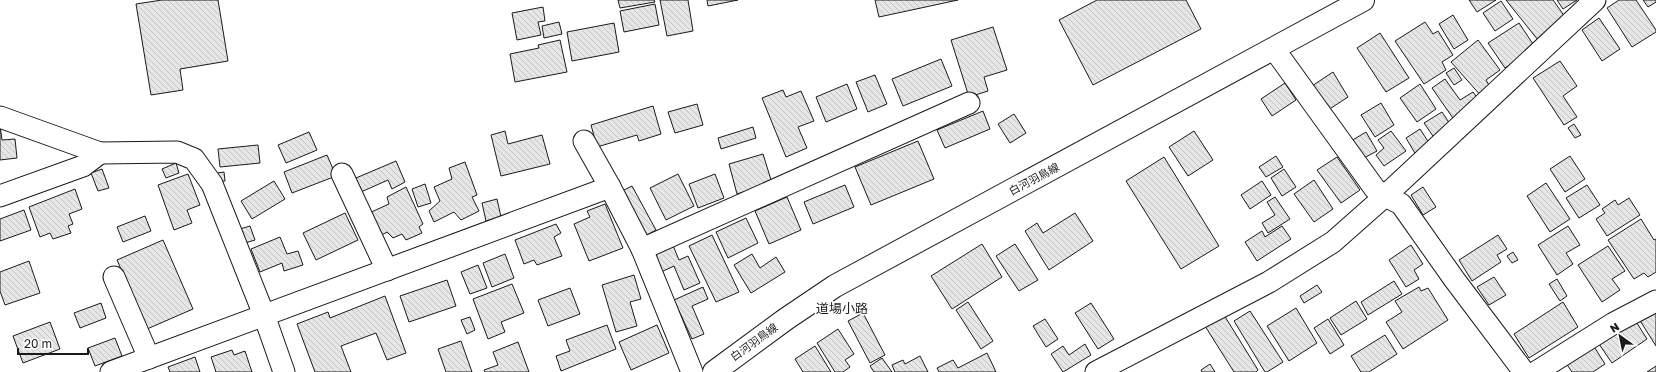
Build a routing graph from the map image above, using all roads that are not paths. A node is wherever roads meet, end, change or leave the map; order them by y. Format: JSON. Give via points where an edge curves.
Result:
{"nodes":[{"id":1,"x":1363,"y":0,"type":"edge"},
{"id":2,"x":1595,"y":0,"type":"edge"},
{"id":3,"x":1274,"y":49,"type":"junction"},
{"id":4,"x":970,"y":103,"type":"dead end"},
{"id":5,"x":0,"y":117,"type":"edge"},
{"id":6,"x":584,"y":141,"type":"dead end"},
{"id":7,"x":100,"y":153,"type":"junction"},
{"id":8,"x":342,"y":174,"type":"dead end"},
{"id":9,"x":610,"y":187,"type":"junction"},
{"id":10,"x":0,"y":196,"type":"edge"},
{"id":11,"x":1385,"y":196,"type":"junction"},
{"id":12,"x":642,"y":249,"type":"junction"},
{"id":13,"x":387,"y":270,"type":"junction"},
{"id":14,"x":114,"y":277,"type":"dead end"},
{"id":15,"x":1656,"y":301,"type":"edge"},
{"id":16,"x":264,"y":315,"type":"junction"},
{"id":17,"x":143,"y":364,"type":"edge"},
{"id":18,"x":111,"y":372,"type":"edge"},
{"id":19,"x":284,"y":372,"type":"edge"},
{"id":20,"x":692,"y":372,"type":"edge"},
{"id":21,"x":714,"y":372,"type":"edge"},
{"id":22,"x":1096,"y":372,"type":"edge"},
{"id":23,"x":1524,"y":372,"type":"edge"},
{"id":24,"x":1536,"y":372,"type":"edge"}],
"edges":[{"from":1,"to":3,"type":"main road","name":"白河羽鳥線"},
{"from":2,"to":11,"type":"street"},
{"from":3,"to":11,"type":"street","via":[[1376,189]]},
{"from":3,"to":21,"type":"main road","name":"白河羽鳥線","via":[[835,286],[786,318]]},
{"from":4,"to":12,"type":"street"},
{"from":5,"to":7,"type":"street"},
{"from":6,"to":9,"type":"street"},
{"from":7,"to":10,"type":"street","via":[[83,166]]},
{"from":7,"to":16,"type":"street","via":[[177,152],[194,159],[212,184]]},
{"from":8,"to":13,"type":"street"},
{"from":9,"to":12,"type":"street"},
{"from":9,"to":13,"type":"street"},
{"from":11,"to":22,"type":"street","via":[[1334,242],[1269,282]]},
{"from":11,"to":23,"type":"street","via":[[1400,204]]},
{"from":12,"to":20,"type":"street"},
{"from":13,"to":16,"type":"street"},
{"from":14,"to":17,"type":"street"},
{"from":15,"to":24,"type":"street","via":[[1614,323]]},
{"from":16,"to":17,"type":"street"},
{"from":16,"to":19,"type":"street"},
{"from":17,"to":18,"type":"street"}]}
